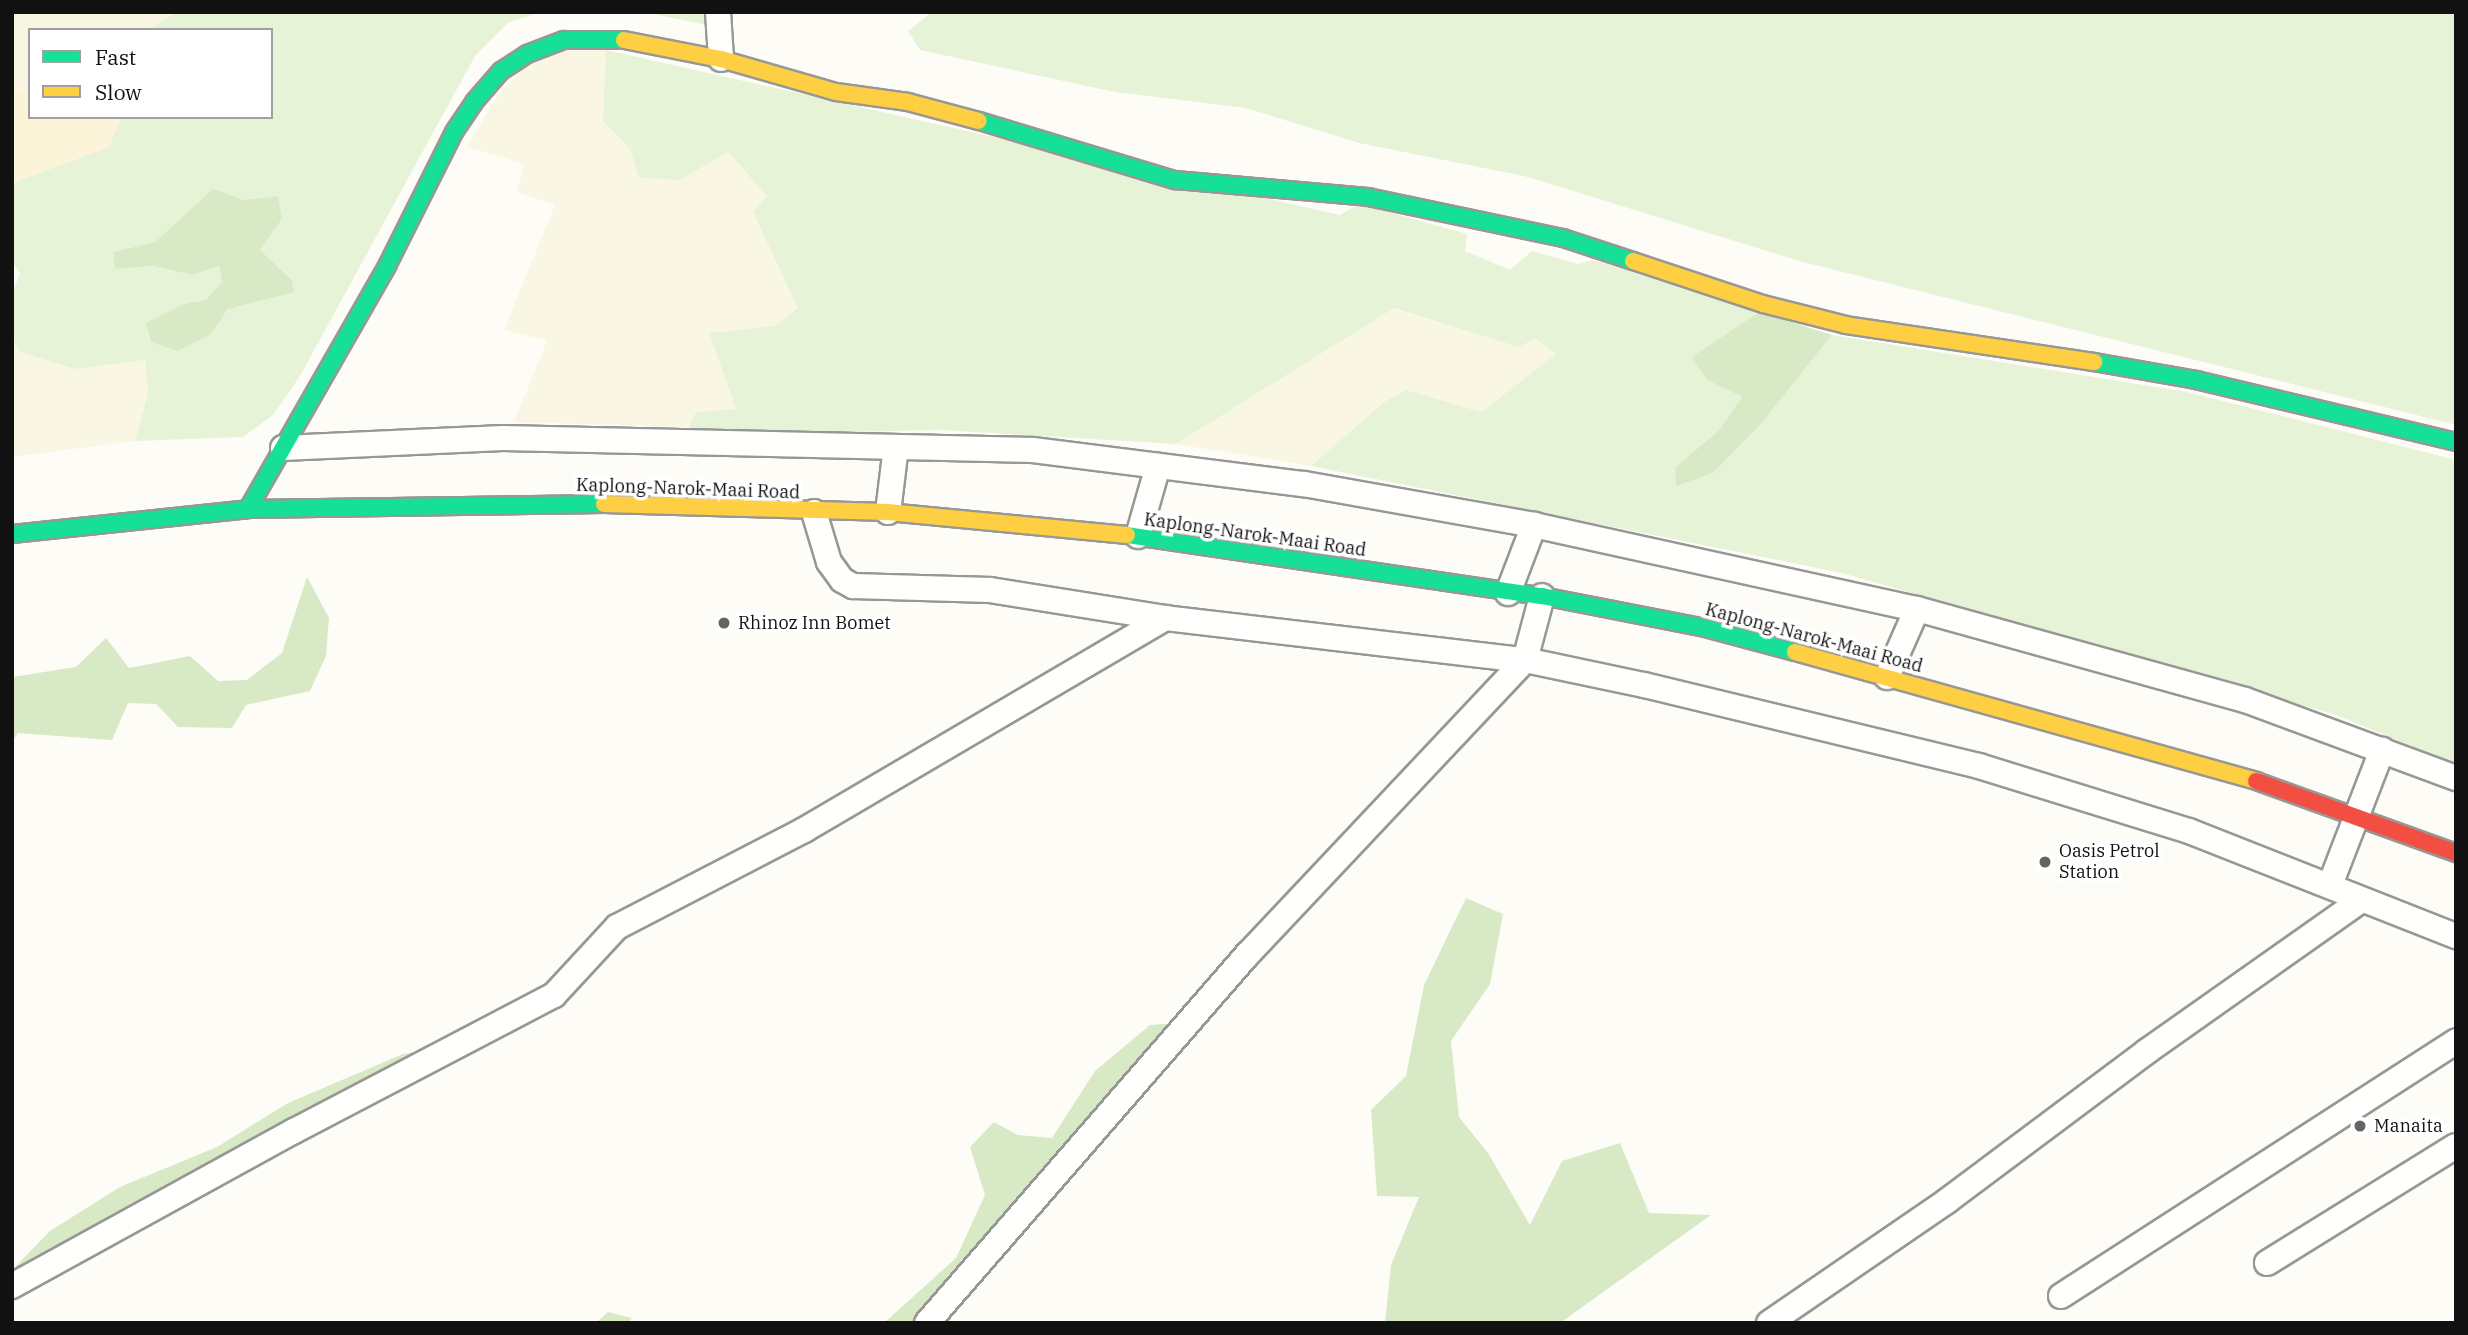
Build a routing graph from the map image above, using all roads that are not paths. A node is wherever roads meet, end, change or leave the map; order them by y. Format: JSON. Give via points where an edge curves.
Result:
{"nodes":[{"id":1,"x":718,"y":12,"type":"edge"},
{"id":2,"x":721,"y":59,"type":"junction"},
{"id":3,"x":2456,"y":442,"type":"edge"},
{"id":4,"x":896,"y":447,"type":"junction"},
{"id":5,"x":283,"y":449,"type":"junction"},
{"id":6,"x":1158,"y":466,"type":"junction"},
{"id":7,"x":248,"y":509,"type":"junction"},
{"id":8,"x":814,"y":512,"type":"junction"},
{"id":9,"x":888,"y":512,"type":"junction"},
{"id":10,"x":1534,"y":525,"type":"junction"},
{"id":11,"x":12,"y":534,"type":"edge"},
{"id":12,"x":1138,"y":536,"type":"junction"},
{"id":13,"x":1508,"y":593,"type":"junction"},
{"id":14,"x":1542,"y":596,"type":"junction"},
{"id":15,"x":1917,"y":609,"type":"junction"},
{"id":16,"x":1165,"y":618,"type":"junction"},
{"id":17,"x":1525,"y":660,"type":"junction"},
{"id":18,"x":1887,"y":677,"type":"junction"},
{"id":19,"x":2382,"y":750,"type":"junction"},
{"id":20,"x":2456,"y":778,"type":"edge"},
{"id":21,"x":2358,"y":817,"type":"junction"},
{"id":22,"x":2456,"y":853,"type":"edge"},
{"id":23,"x":2330,"y":885,"type":"junction"},
{"id":24,"x":2360,"y":901,"type":"junction"},
{"id":25,"x":2456,"y":936,"type":"edge"},
{"id":26,"x":2456,"y":1041,"type":"edge"},
{"id":27,"x":2456,"y":1146,"type":"edge"},
{"id":28,"x":2267,"y":1263,"type":"dead end"},
{"id":29,"x":12,"y":1286,"type":"edge"},
{"id":30,"x":2062,"y":1296,"type":"dead end"},
{"id":31,"x":927,"y":1323,"type":"edge"},
{"id":32,"x":1769,"y":1323,"type":"edge"}],
"edges":[{"from":1,"to":2,"type":"street"},
{"from":2,"to":3,"type":"main road","via":[[836,92],[908,102],[1049,139],[1175,180],[1368,197],[1563,238],[1763,304],[1846,325],[1981,342],[2196,380]]},
{"from":2,"to":5,"type":"main road","via":[[608,37],[564,40],[527,54],[501,71],[453,132],[381,278]]},
{"from":4,"to":5,"type":"street","via":[[503,438]]},
{"from":4,"to":6,"type":"street","via":[[1033,450]]},
{"from":4,"to":9,"type":"street"},
{"from":5,"to":7,"type":"main road"},
{"from":6,"to":10,"type":"street","via":[[1304,484]]},
{"from":6,"to":12,"type":"street"},
{"from":7,"to":8,"type":"main road","name":"Kaplong-Narok-Maai Road","via":[[591,504]]},
{"from":7,"to":11,"type":"main road","name":"Kaplong-Narok-Maai Road"},
{"from":8,"to":9,"type":"main road","name":"Kaplong-Narok-Maai Road"},
{"from":8,"to":16,"type":"street","via":[[829,562],[842,580],[853,586],[990,590]]},
{"from":9,"to":12,"type":"main road","name":"Kaplong-Narok-Maai Road"},
{"from":10,"to":13,"type":"street"},
{"from":10,"to":15,"type":"street"},
{"from":12,"to":13,"type":"main road","name":"Kaplong-Narok-Maai Road"},
{"from":13,"to":14,"type":"main road","name":"Kaplong-Narok-Maai Road"},
{"from":14,"to":17,"type":"street"},
{"from":14,"to":18,"type":"main road","name":"Kaplong-Narok-Maai Road","via":[[1705,628]]},
{"from":15,"to":18,"type":"street"},
{"from":15,"to":19,"type":"street","via":[[2163,675]]},
{"from":16,"to":17,"type":"street"},
{"from":16,"to":29,"type":"street","via":[[804,830],[617,927],[554,995]]},
{"from":17,"to":23,"type":"street","via":[[1979,766],[2189,831]]},
{"from":17,"to":31,"type":"street","via":[[1239,964]]},
{"from":18,"to":21,"type":"main road","name":"Kaplong-Narok-Maai Road","via":[[2213,765]]},
{"from":19,"to":20,"type":"street"},
{"from":19,"to":21,"type":"street"},
{"from":21,"to":22,"type":"main road","name":"Kaplong-Narok-Maai Road"},
{"from":21,"to":23,"type":"street"},
{"from":23,"to":24,"type":"street"},
{"from":24,"to":25,"type":"street"},
{"from":24,"to":32,"type":"street","via":[[2146,1052],[1947,1201]]},
{"from":26,"to":30,"type":"street"},
{"from":27,"to":28,"type":"street"}]}
